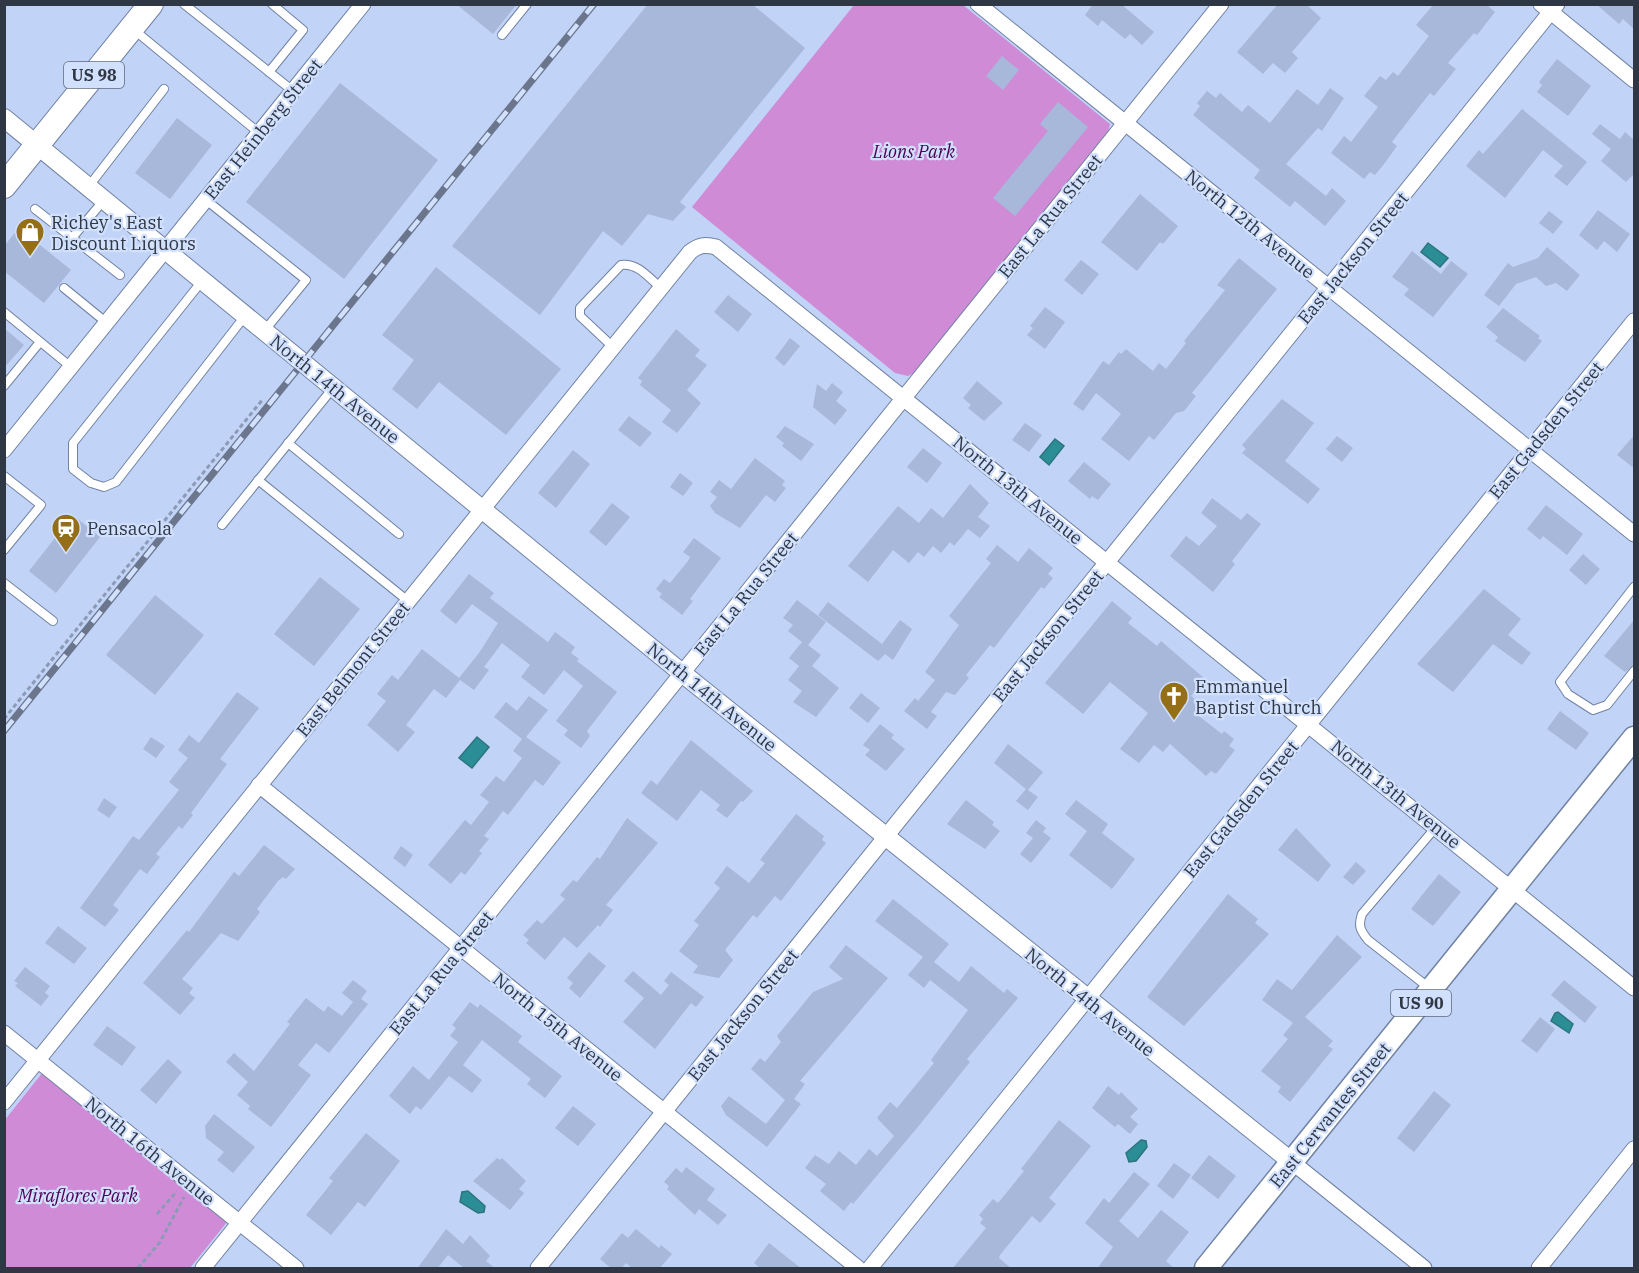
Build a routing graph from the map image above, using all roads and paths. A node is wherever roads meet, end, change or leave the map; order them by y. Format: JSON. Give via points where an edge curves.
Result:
{"nodes":[{"id":1,"x":151,"y":4,"type":"edge"},
{"id":2,"x":184,"y":4,"type":"edge"},
{"id":3,"x":272,"y":4,"type":"edge"},
{"id":4,"x":363,"y":4,"type":"edge"},
{"id":5,"x":527,"y":4,"type":"edge"},
{"id":6,"x":978,"y":4,"type":"edge"},
{"id":7,"x":1221,"y":4,"type":"edge"},
{"id":8,"x":1550,"y":7,"type":"edge"},
{"id":9,"x":132,"y":28,"type":"junction"},
{"id":10,"x":502,"y":36,"type":"dead end"},
{"id":11,"x":270,"y":72,"type":"junction"},
{"id":12,"x":1635,"y":80,"type":"edge"},
{"id":13,"x":164,"y":89,"type":"dead end"},
{"id":14,"x":293,"y":91,"type":"junction"},
{"id":15,"x":4,"y":118,"type":"edge"},
{"id":16,"x":1125,"y":123,"type":"junction"},
{"id":17,"x":259,"y":133,"type":"junction"},
{"id":18,"x":38,"y":145,"type":"junction"},
{"id":19,"x":4,"y":186,"type":"edge"},
{"id":20,"x":89,"y":186,"type":"junction"},
{"id":21,"x":105,"y":199,"type":"junction"},
{"id":22,"x":206,"y":200,"type":"junction"},
{"id":23,"x":35,"y":209,"type":"dead end"},
{"id":24,"x":72,"y":238,"type":"junction"},
{"id":25,"x":707,"y":244,"type":"joint"},
{"id":26,"x":165,"y":250,"type":"junction"},
{"id":27,"x":120,"y":275,"type":"dead end"},
{"id":28,"x":203,"y":281,"type":"junction"},
{"id":29,"x":1329,"y":287,"type":"junction"},
{"id":30,"x":64,"y":288,"type":"dead end"},
{"id":31,"x":661,"y":288,"type":"junction"},
{"id":32,"x":4,"y":312,"type":"edge"},
{"id":33,"x":245,"y":316,"type":"junction"},
{"id":34,"x":1635,"y":321,"type":"edge"},
{"id":35,"x":107,"y":323,"type":"junction"},
{"id":36,"x":264,"y":332,"type":"junction"},
{"id":37,"x":40,"y":342,"type":"junction"},
{"id":38,"x":614,"y":346,"type":"junction"},
{"id":39,"x":71,"y":367,"type":"junction"},
{"id":40,"x":4,"y":386,"type":"edge"},
{"id":41,"x":333,"y":388,"type":"junction"},
{"id":42,"x":904,"y":398,"type":"junction"},
{"id":43,"x":263,"y":399,"type":"dead end"},
{"id":44,"x":288,"y":443,"type":"junction"},
{"id":45,"x":1531,"y":449,"type":"junction"},
{"id":46,"x":4,"y":450,"type":"edge"},
{"id":47,"x":4,"y":476,"type":"edge"},
{"id":48,"x":258,"y":480,"type":"junction"},
{"id":49,"x":484,"y":508,"type":"junction"},
{"id":50,"x":222,"y":525,"type":"dead end"},
{"id":51,"x":399,"y":534,"type":"dead end"},
{"id":52,"x":1635,"y":534,"type":"edge"},
{"id":53,"x":4,"y":550,"type":"edge"},
{"id":54,"x":1107,"y":562,"type":"junction"},
{"id":55,"x":4,"y":584,"type":"edge"},
{"id":56,"x":1635,"y":587,"type":"edge"},
{"id":57,"x":408,"y":601,"type":"junction"},
{"id":58,"x":53,"y":621,"type":"dead end"},
{"id":59,"x":1635,"y":671,"type":"edge"},
{"id":60,"x":682,"y":673,"type":"junction"},
{"id":61,"x":4,"y":719,"type":"edge"},
{"id":62,"x":1309,"y":724,"type":"junction"},
{"id":63,"x":1635,"y":738,"type":"edge"},
{"id":64,"x":259,"y":785,"type":"junction"},
{"id":65,"x":1436,"y":827,"type":"junction"},
{"id":66,"x":886,"y":837,"type":"junction"},
{"id":67,"x":1513,"y":889,"type":"junction"},
{"id":68,"x":461,"y":948,"type":"junction"},
{"id":69,"x":1635,"y":988,"type":"edge"},
{"id":70,"x":1431,"y":990,"type":"junction"},
{"id":71,"x":1087,"y":1000,"type":"junction"},
{"id":72,"x":4,"y":1033,"type":"edge"},
{"id":73,"x":38,"y":1060,"type":"junction"},
{"id":74,"x":4,"y":1102,"type":"edge"},
{"id":75,"x":664,"y":1112,"type":"junction"},
{"id":76,"x":1635,"y":1149,"type":"edge"},
{"id":77,"x":1292,"y":1162,"type":"junction"},
{"id":78,"x":177,"y":1191,"type":"dead end"},
{"id":79,"x":184,"y":1197,"type":"dead end"},
{"id":80,"x":157,"y":1214,"type":"dead end"},
{"id":81,"x":240,"y":1223,"type":"junction"},
{"id":82,"x":138,"y":1269,"type":"edge"},
{"id":83,"x":203,"y":1269,"type":"edge"},
{"id":84,"x":296,"y":1269,"type":"edge"},
{"id":85,"x":538,"y":1269,"type":"edge"},
{"id":86,"x":858,"y":1269,"type":"edge"},
{"id":87,"x":870,"y":1269,"type":"edge"},
{"id":88,"x":1206,"y":1269,"type":"edge"},
{"id":89,"x":1424,"y":1269,"type":"edge"},
{"id":90,"x":1539,"y":1269,"type":"edge"}],
"edges":[{"from":1,"to":9,"type":"highway","number":"US 98"},
{"from":2,"to":11,"type":"lane"},
{"from":3,"to":11,"type":"lane","via":[[303,30]]},
{"from":4,"to":14,"type":"street","name":"East Heinberg Street"},
{"from":5,"to":10,"type":"lane"},
{"from":6,"to":16,"type":"street","name":"North 12th Avenue"},
{"from":7,"to":16,"type":"street","name":"East La Rua Street"},
{"from":8,"to":12,"type":"street"},
{"from":8,"to":29,"type":"street","name":"East Jackson Street"},
{"from":9,"to":17,"type":"lane"},
{"from":9,"to":18,"type":"highway","number":"US 98"},
{"from":11,"to":14,"type":"lane"},
{"from":13,"to":20,"type":"lane"},
{"from":14,"to":17,"type":"street","name":"East Heinberg Street"},
{"from":15,"to":18,"type":"street","name":"North 14th Avenue"},
{"from":16,"to":29,"type":"street","name":"North 12th Avenue"},
{"from":16,"to":42,"type":"street","name":"East La Rua Street"},
{"from":17,"to":22,"type":"street","name":"East Heinberg Street"},
{"from":18,"to":19,"type":"highway","number":"US 98"},
{"from":18,"to":20,"type":"street","name":"North 14th Avenue"},
{"from":20,"to":21,"type":"street","name":"North 14th Avenue"},
{"from":21,"to":24,"type":"lane"},
{"from":21,"to":26,"type":"street","name":"North 14th Avenue"},
{"from":22,"to":26,"type":"street","name":"East Heinberg Street"},
{"from":22,"to":36,"type":"lane","via":[[306,280]]},
{"from":23,"to":24,"type":"lane"},
{"from":24,"to":27,"type":"lane"},
{"from":25,"to":31,"type":"street","name":"East Belmont Street","via":[[690,252]]},
{"from":25,"to":42,"type":"street","name":"North 13th Avenue","via":[[716,247]]},
{"from":26,"to":28,"type":"street","name":"North 14th Avenue"},
{"from":26,"to":35,"type":"street","name":"East Heinberg Street"},
{"from":28,"to":33,"type":"street","name":"North 14th Avenue"},
{"from":28,"to":33,"type":"lane","via":[[74,443],[71,456],[79,476],[104,487],[116,482]]},
{"from":29,"to":45,"type":"street","name":"North 12th Avenue"},
{"from":29,"to":54,"type":"street","name":"East Jackson Street"},
{"from":30,"to":35,"type":"lane"},
{"from":31,"to":38,"type":"street","name":"East Belmont Street"},
{"from":31,"to":38,"type":"lane","via":[[640,270],[621,265],[580,308],[580,316]]},
{"from":32,"to":37,"type":"lane"},
{"from":33,"to":36,"type":"street","name":"North 14th Avenue"},
{"from":34,"to":45,"type":"street","name":"East Gadsden Street"},
{"from":35,"to":39,"type":"street","name":"East Heinberg Street"},
{"from":36,"to":41,"type":"street","name":"North 14th Avenue"},
{"from":37,"to":39,"type":"lane"},
{"from":37,"to":40,"type":"lane"},
{"from":38,"to":49,"type":"street","name":"East Belmont Street"},
{"from":39,"to":46,"type":"street","name":"East Heinberg Street"},
{"from":41,"to":44,"type":"lane"},
{"from":41,"to":49,"type":"street","name":"North 14th Avenue"},
{"from":42,"to":54,"type":"street","name":"North 13th Avenue"},
{"from":42,"to":60,"type":"street","name":"East La Rua Street"},
{"from":43,"to":61,"type":"path"},
{"from":44,"to":48,"type":"lane"},
{"from":44,"to":51,"type":"lane"},
{"from":45,"to":52,"type":"street","name":"North 12th Avenue"},
{"from":45,"to":62,"type":"street","name":"East Gadsden Street"},
{"from":47,"to":53,"type":"lane","via":[[41,505]]},
{"from":48,"to":50,"type":"lane"},
{"from":48,"to":57,"type":"lane"},
{"from":49,"to":57,"type":"street","name":"East Belmont Street"},
{"from":49,"to":60,"type":"street","name":"North 14th Avenue"},
{"from":54,"to":62,"type":"street","name":"North 13th Avenue"},
{"from":54,"to":66,"type":"street","name":"East Jackson Street"},
{"from":55,"to":58,"type":"lane"},
{"from":56,"to":59,"type":"lane","via":[[1560,682],[1568,694],[1593,710],[1607,705]]},
{"from":57,"to":64,"type":"street","name":"East Belmont Street"},
{"from":60,"to":66,"type":"street","name":"North 14th Avenue"},
{"from":60,"to":68,"type":"street","name":"East La Rua Street"},
{"from":62,"to":65,"type":"street","name":"North 13th Avenue"},
{"from":62,"to":71,"type":"street","name":"East Gadsden Street"},
{"from":63,"to":67,"type":"main road","name":"East Cervantes Street","number":"US 90"},
{"from":64,"to":68,"type":"street","name":"North 15th Avenue"},
{"from":64,"to":73,"type":"street","name":"East Belmont Street"},
{"from":65,"to":67,"type":"street","name":"North 13th Avenue"},
{"from":65,"to":70,"type":"lane","via":[[1362,914],[1359,924],[1368,940]]},
{"from":66,"to":71,"type":"street","name":"North 14th Avenue"},
{"from":66,"to":75,"type":"street","name":"East Jackson Street"},
{"from":67,"to":69,"type":"street","name":"North 13th Avenue"},
{"from":67,"to":70,"type":"main road","name":"East Cervantes Street","number":"US 90"},
{"from":68,"to":75,"type":"street","name":"North 15th Avenue"},
{"from":68,"to":81,"type":"street","name":"East La Rua Street"},
{"from":70,"to":77,"type":"main road","name":"East Cervantes Street","number":"US 90"},
{"from":71,"to":77,"type":"street","name":"North 14th Avenue"},
{"from":71,"to":87,"type":"street","name":"East Gadsden Street"},
{"from":72,"to":73,"type":"street","name":"North 16th Avenue"},
{"from":73,"to":74,"type":"street","name":"East Belmont Street"},
{"from":73,"to":81,"type":"street","name":"North 16th Avenue"},
{"from":75,"to":85,"type":"street","name":"East Jackson Street"},
{"from":75,"to":86,"type":"street","name":"North 15th Avenue"},
{"from":76,"to":90,"type":"street"},
{"from":77,"to":88,"type":"main road","name":"East Cervantes Street","number":"US 90"},
{"from":77,"to":89,"type":"street","name":"North 14th Avenue"},
{"from":78,"to":80,"type":"path"},
{"from":79,"to":82,"type":"path","via":[[160,1242]]},
{"from":81,"to":83,"type":"street","name":"East La Rua Street"},
{"from":81,"to":84,"type":"street","name":"North 16th Avenue"}]}
